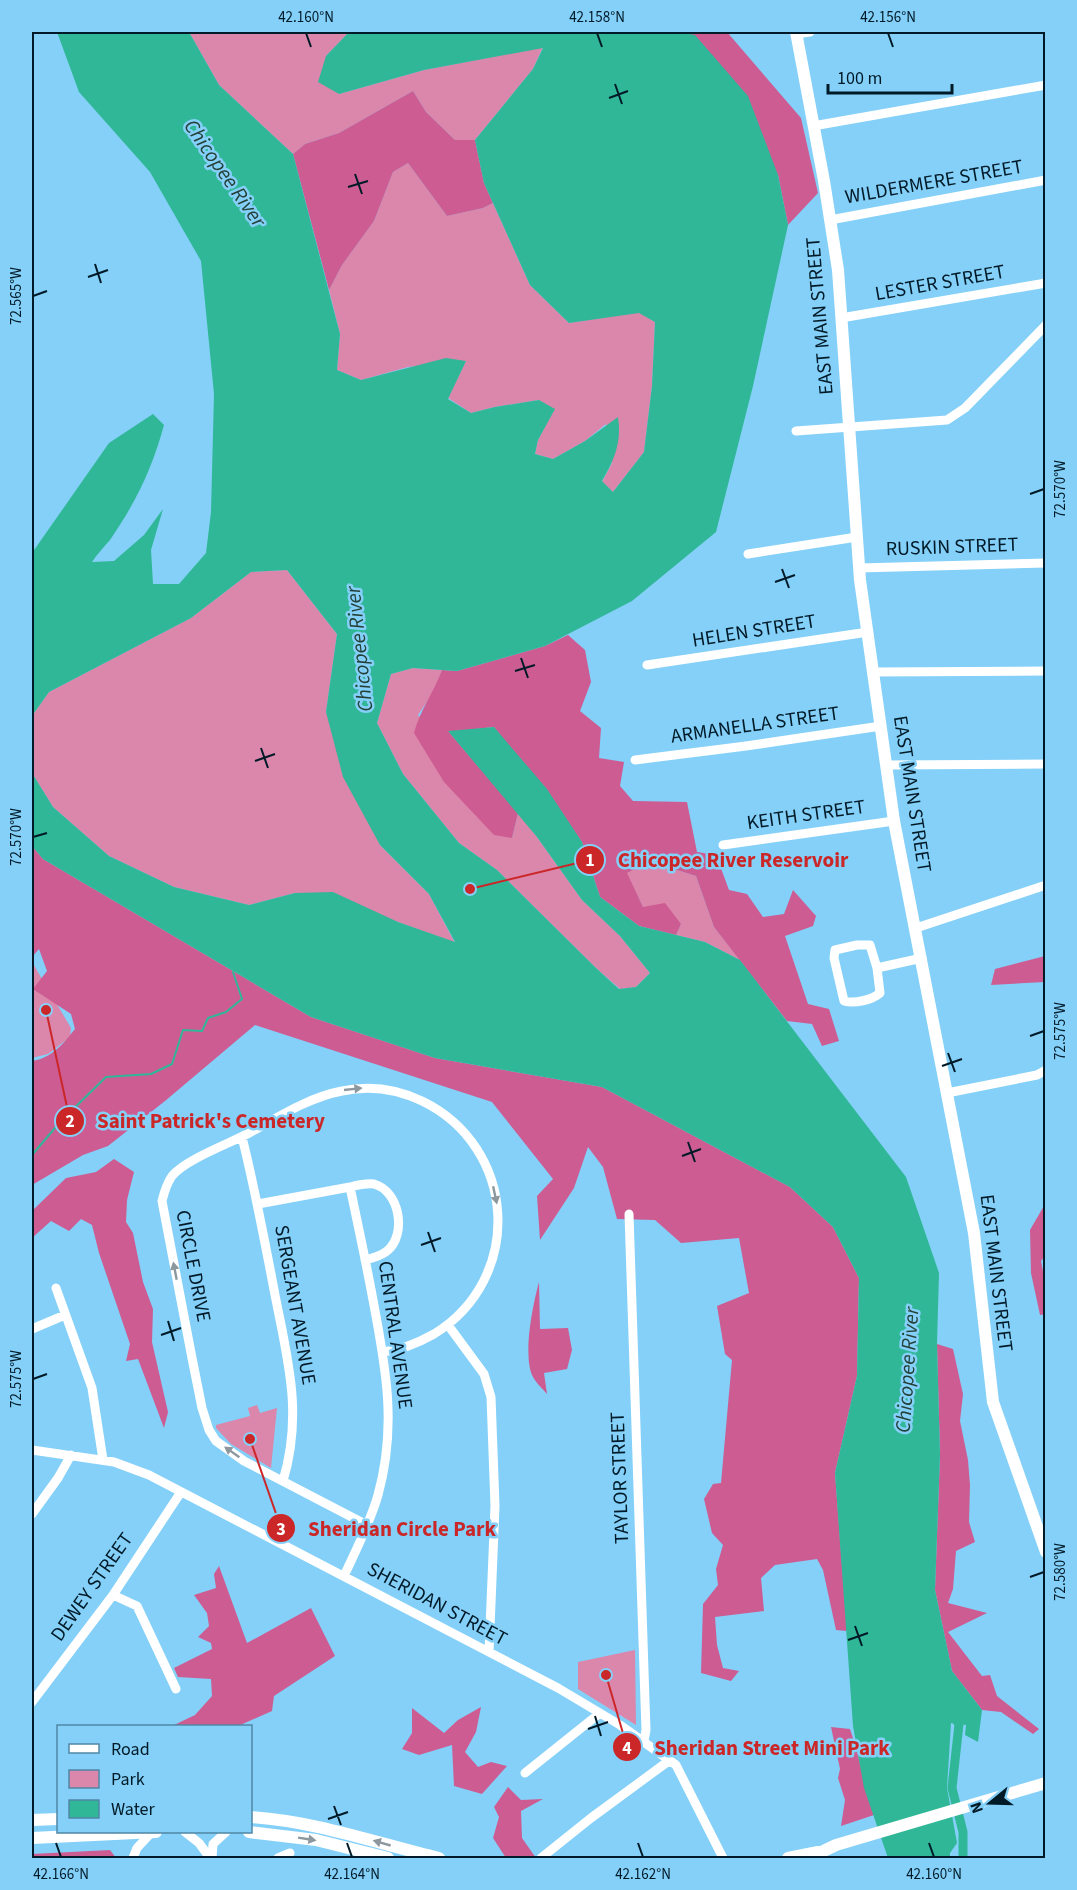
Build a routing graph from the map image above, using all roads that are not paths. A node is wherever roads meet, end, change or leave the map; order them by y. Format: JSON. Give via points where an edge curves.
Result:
{"nodes":[{"id":1,"x":810,"y":32,"type":"edge"},
{"id":2,"x":796,"y":33,"type":"edge"},
{"id":3,"x":1046,"y":84,"type":"edge"},
{"id":4,"x":813,"y":126,"type":"junction"},
{"id":5,"x":1046,"y":180,"type":"edge"},
{"id":6,"x":830,"y":220,"type":"junction"},
{"id":7,"x":1046,"y":283,"type":"edge"},
{"id":8,"x":841,"y":318,"type":"junction"},
{"id":9,"x":1046,"y":325,"type":"edge"},
{"id":10,"x":849,"y":429,"type":"junction"},
{"id":11,"x":796,"y":431,"type":"dead end"},
{"id":12,"x":857,"y":537,"type":"junction"},
{"id":13,"x":748,"y":554,"type":"dead end"},
{"id":14,"x":1046,"y":562,"type":"edge"},
{"id":15,"x":860,"y":568,"type":"junction"},
{"id":16,"x":868,"y":632,"type":"junction"},
{"id":17,"x":647,"y":665,"type":"dead end"},
{"id":18,"x":1046,"y":671,"type":"edge"},
{"id":19,"x":873,"y":672,"type":"junction"},
{"id":20,"x":881,"y":726,"type":"junction"},
{"id":21,"x":635,"y":760,"type":"dead end"},
{"id":22,"x":1046,"y":764,"type":"edge"},
{"id":23,"x":886,"y":765,"type":"junction"},
{"id":24,"x":894,"y":821,"type":"junction"},
{"id":25,"x":723,"y":845,"type":"dead end"},
{"id":26,"x":1046,"y":885,"type":"edge"},
{"id":27,"x":916,"y":928,"type":"junction"},
{"id":28,"x":922,"y":958,"type":"junction"},
{"id":29,"x":877,"y":968,"type":"junction"},
{"id":30,"x":1046,"y":1070,"type":"edge"},
{"id":31,"x":947,"y":1093,"type":"junction"},
{"id":32,"x":242,"y":1137,"type":"junction"},
{"id":33,"x":350,"y":1187,"type":"junction"},
{"id":34,"x":258,"y":1204,"type":"junction"},
{"id":35,"x":629,"y":1214,"type":"dead end"},
{"id":36,"x":365,"y":1260,"type":"junction"},
{"id":37,"x":56,"y":1288,"type":"dead end"},
{"id":38,"x":65,"y":1315,"type":"junction"},
{"id":39,"x":448,"y":1325,"type":"junction"},
{"id":40,"x":32,"y":1329,"type":"edge"},
{"id":41,"x":383,"y":1352,"type":"junction"},
{"id":42,"x":32,"y":1450,"type":"edge"},
{"id":43,"x":71,"y":1455,"type":"junction"},
{"id":44,"x":103,"y":1460,"type":"junction"},
{"id":45,"x":283,"y":1481,"type":"junction"},
{"id":46,"x":181,"y":1492,"type":"junction"},
{"id":47,"x":32,"y":1514,"type":"edge"},
{"id":48,"x":367,"y":1525,"type":"junction"},
{"id":49,"x":1046,"y":1552,"type":"edge"},
{"id":50,"x":344,"y":1576,"type":"junction"},
{"id":51,"x":113,"y":1595,"type":"junction"},
{"id":52,"x":489,"y":1652,"type":"junction"},
{"id":53,"x":176,"y":1689,"type":"dead end"},
{"id":54,"x":32,"y":1702,"type":"edge"},
{"id":55,"x":600,"y":1713,"type":"junction"},
{"id":56,"x":644,"y":1741,"type":"junction"},
{"id":57,"x":670,"y":1760,"type":"junction"},
{"id":58,"x":525,"y":1773,"type":"dead end"},
{"id":59,"x":1046,"y":1783,"type":"edge"},
{"id":60,"x":252,"y":1817,"type":"edge"},
{"id":61,"x":57,"y":1819,"type":"edge"},
{"id":62,"x":32,"y":1820,"type":"edge"},
{"id":63,"x":252,"y":1832,"type":"edge"},
{"id":64,"x":134,"y":1833,"type":"edge"},
{"id":65,"x":153,"y":1833,"type":"edge"},
{"id":66,"x":187,"y":1833,"type":"edge"},
{"id":67,"x":225,"y":1833,"type":"edge"},
{"id":68,"x":711,"y":1833,"type":"junction"},
{"id":69,"x":32,"y":1838,"type":"edge"},
{"id":70,"x":290,"y":1853,"type":"dead end"},
{"id":71,"x":822,"y":1855,"type":"edge"},
{"id":72,"x":133,"y":1858,"type":"edge"},
{"id":73,"x":211,"y":1858,"type":"edge"},
{"id":74,"x":278,"y":1858,"type":"edge"},
{"id":75,"x":388,"y":1858,"type":"edge"},
{"id":76,"x":439,"y":1858,"type":"edge"},
{"id":77,"x":541,"y":1858,"type":"edge"},
{"id":78,"x":715,"y":1858,"type":"edge"},
{"id":79,"x":723,"y":1858,"type":"edge"},
{"id":80,"x":788,"y":1858,"type":"edge"},
{"id":81,"x":809,"y":1858,"type":"edge"}],
"edges":[{"from":1,"to":2,"type":"street"},
{"from":2,"to":4,"type":"main road","name":"EAST MAIN STREET"},
{"from":3,"to":4,"type":"street"},
{"from":4,"to":6,"type":"main road","name":"EAST MAIN STREET"},
{"from":5,"to":6,"type":"street","name":"WILDERMERE STREET"},
{"from":6,"to":8,"type":"main road","name":"EAST MAIN STREET"},
{"from":7,"to":8,"type":"street","name":"LESTER STREET"},
{"from":8,"to":10,"type":"main road","name":"EAST MAIN STREET"},
{"from":9,"to":10,"type":"street","via":[[953,417],[941,422]]},
{"from":10,"to":11,"type":"street"},
{"from":10,"to":12,"type":"main road","name":"EAST MAIN STREET"},
{"from":12,"to":13,"type":"street"},
{"from":12,"to":15,"type":"main road","name":"EAST MAIN STREET"},
{"from":14,"to":15,"type":"street","name":"RUSKIN STREET"},
{"from":15,"to":16,"type":"main road","name":"EAST MAIN STREET"},
{"from":16,"to":17,"type":"street","name":"HELEN STREET"},
{"from":16,"to":19,"type":"main road","name":"EAST MAIN STREET"},
{"from":18,"to":19,"type":"street"},
{"from":19,"to":20,"type":"main road","name":"EAST MAIN STREET"},
{"from":20,"to":21,"type":"street","name":"ARMANELLA STREET"},
{"from":20,"to":23,"type":"main road","name":"EAST MAIN STREET"},
{"from":22,"to":23,"type":"street"},
{"from":23,"to":24,"type":"main road","name":"EAST MAIN STREET"},
{"from":24,"to":25,"type":"street","name":"KEITH STREET"},
{"from":24,"to":27,"type":"main road","name":"EAST MAIN STREET"},
{"from":26,"to":27,"type":"street"},
{"from":27,"to":28,"type":"main road","name":"EAST MAIN STREET"},
{"from":28,"to":29,"type":"street"},
{"from":28,"to":31,"type":"main road","name":"EAST MAIN STREET"},
{"from":29,"to":29,"type":"street","via":[[870,945],[835,950],[844,1001],[851,1003],[877,996]]},
{"from":30,"to":31,"type":"street"},
{"from":31,"to":49,"type":"main road","name":"EAST MAIN STREET","via":[[974,1233],[993,1402]]},
{"from":32,"to":34,"type":"street","name":"SERGEANT AVENUE"},
{"from":32,"to":39,"type":"street","name":"CIRCLE DRIVE","one_way":true,"via":[[320,1097],[365,1088],[414,1098],[460,1126],[491,1178],[499,1227],[486,1278]]},
{"from":45,"to":32,"type":"street","name":"CIRCLE DRIVE","one_way":true,"via":[[228,1450],[209,1430],[162,1201],[173,1176]]},
{"from":33,"to":34,"type":"street"},
{"from":33,"to":36,"type":"street","name":"CENTRAL AVENUE"},
{"from":33,"to":36,"type":"street","via":[[380,1187],[390,1196],[396,1211],[398,1229],[392,1246]]},
{"from":34,"to":45,"type":"street","name":"SERGEANT AVENUE","via":[[294,1396]]},
{"from":35,"to":56,"type":"street","name":"TAYLOR STREET"},
{"from":36,"to":41,"type":"street","name":"CENTRAL AVENUE"},
{"from":37,"to":38,"type":"street"},
{"from":38,"to":40,"type":"street"},
{"from":38,"to":44,"type":"street","via":[[92,1388]]},
{"from":39,"to":41,"type":"street","name":"CIRCLE DRIVE","via":[[427,1338]]},
{"from":39,"to":52,"type":"street","via":[[484,1374],[491,1397],[495,1506]]},
{"from":41,"to":48,"type":"street","name":"CENTRAL AVENUE","via":[[389,1426],[378,1495]]},
{"from":42,"to":43,"type":"street","name":"SHERIDAN STREET"},
{"from":43,"to":44,"type":"street","name":"SHERIDAN STREET"},
{"from":43,"to":47,"type":"street"},
{"from":44,"to":46,"type":"street","name":"SHERIDAN STREET","via":[[149,1475]]},
{"from":45,"to":48,"type":"street","name":"CIRCLE DRIVE"},
{"from":46,"to":50,"type":"street","name":"SHERIDAN STREET"},
{"from":46,"to":51,"type":"street","name":"DEWEY STREET"},
{"from":48,"to":50,"type":"street","name":"CENTRAL AVENUE"},
{"from":50,"to":52,"type":"street","name":"SHERIDAN STREET"},
{"from":51,"to":53,"type":"street","via":[[137,1606]]},
{"from":51,"to":54,"type":"street","name":"DEWEY STREET"},
{"from":52,"to":55,"type":"street","name":"SHERIDAN STREET"},
{"from":55,"to":56,"type":"street","name":"SHERIDAN STREET"},
{"from":55,"to":58,"type":"street"},
{"from":56,"to":57,"type":"street","name":"SHERIDAN STREET"},
{"from":57,"to":68,"type":"street","name":"SHERIDAN STREET","via":[[682,1775]]},
{"from":57,"to":77,"type":"street"},
{"from":59,"to":71,"type":"main road","via":[[871,1835]]},
{"from":76,"to":60,"type":"main road","one_way":true,"via":[[328,1829]]},
{"from":61,"to":62,"type":"main road"},
{"from":63,"to":75,"type":"main road","one_way":true,"via":[[315,1840]]},
{"from":64,"to":69,"type":"main road"},
{"from":65,"to":72,"type":"street","via":[[137,1848]]},
{"from":66,"to":73,"type":"street"},
{"from":67,"to":73,"type":"street","via":[[213,1844]]},
{"from":68,"to":78,"type":"street","name":"SHERIDAN STREET"},
{"from":68,"to":79,"type":"street","name":"SHERIDAN STREET"},
{"from":70,"to":74,"type":"street"},
{"from":71,"to":80,"type":"main road"},
{"from":71,"to":81,"type":"main road"}]}
